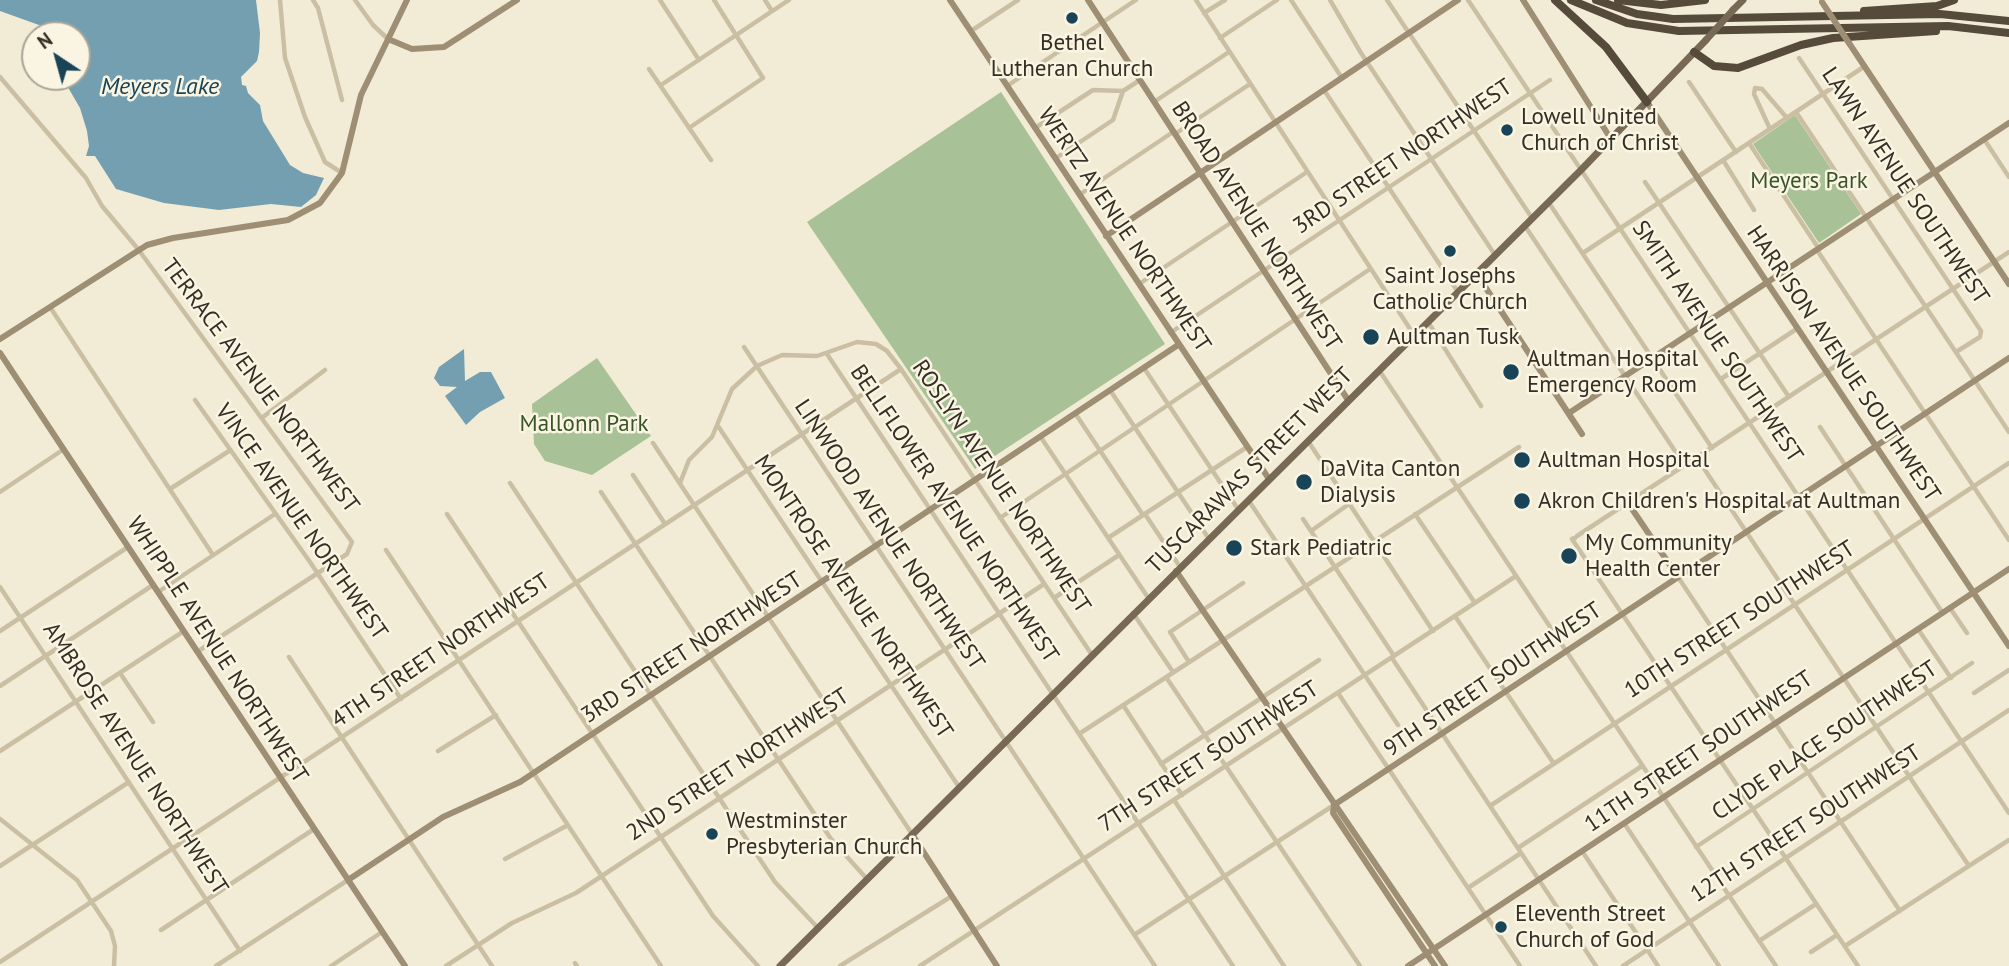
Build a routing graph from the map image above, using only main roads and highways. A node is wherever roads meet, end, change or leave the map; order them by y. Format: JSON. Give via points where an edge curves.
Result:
{"nodes":[{"id":1,"x":1555,"y":0,"type":"edge"},
{"id":2,"x":1571,"y":0,"type":"edge"},
{"id":3,"x":1596,"y":0,"type":"edge"},
{"id":4,"x":1618,"y":0,"type":"edge"},
{"id":5,"x":1705,"y":0,"type":"edge"},
{"id":6,"x":1743,"y":0,"type":"edge"},
{"id":7,"x":1954,"y":0,"type":"edge"},
{"id":8,"x":1786,"y":18,"type":"junction"},
{"id":9,"x":2009,"y":22,"type":"edge"},
{"id":10,"x":1973,"y":27,"type":"junction"},
{"id":11,"x":2009,"y":33,"type":"edge"},
{"id":12,"x":1694,"y":52,"type":"junction"},
{"id":13,"x":1647,"y":102,"type":"junction"},
{"id":14,"x":780,"y":966,"type":"edge"}],
"edges":[{"from":1,"to":13,"type":"highway","via":[[1599,39]]},
{"from":2,"to":10,"type":"highway","via":[[1626,23],[1679,31]]},
{"from":3,"to":8,"type":"highway","via":[[1637,14],[1672,19]]},
{"from":4,"to":5,"type":"highway","via":[[1661,5]]},
{"from":6,"to":12,"type":"main road","name":"TUSCARAWAS STREET WEST","bridge":true},
{"from":7,"to":8,"type":"highway","via":[[1930,7]]},
{"from":8,"to":9,"type":"highway","via":[[1940,14]]},
{"from":10,"to":11,"type":"highway"},
{"from":10,"to":12,"type":"highway","via":[[1833,38],[1738,68],[1714,66]]},
{"from":12,"to":13,"type":"main road","name":"TUSCARAWAS STREET WEST"},
{"from":13,"to":14,"type":"main road","name":"TUSCARAWAS STREET WEST"}]}
